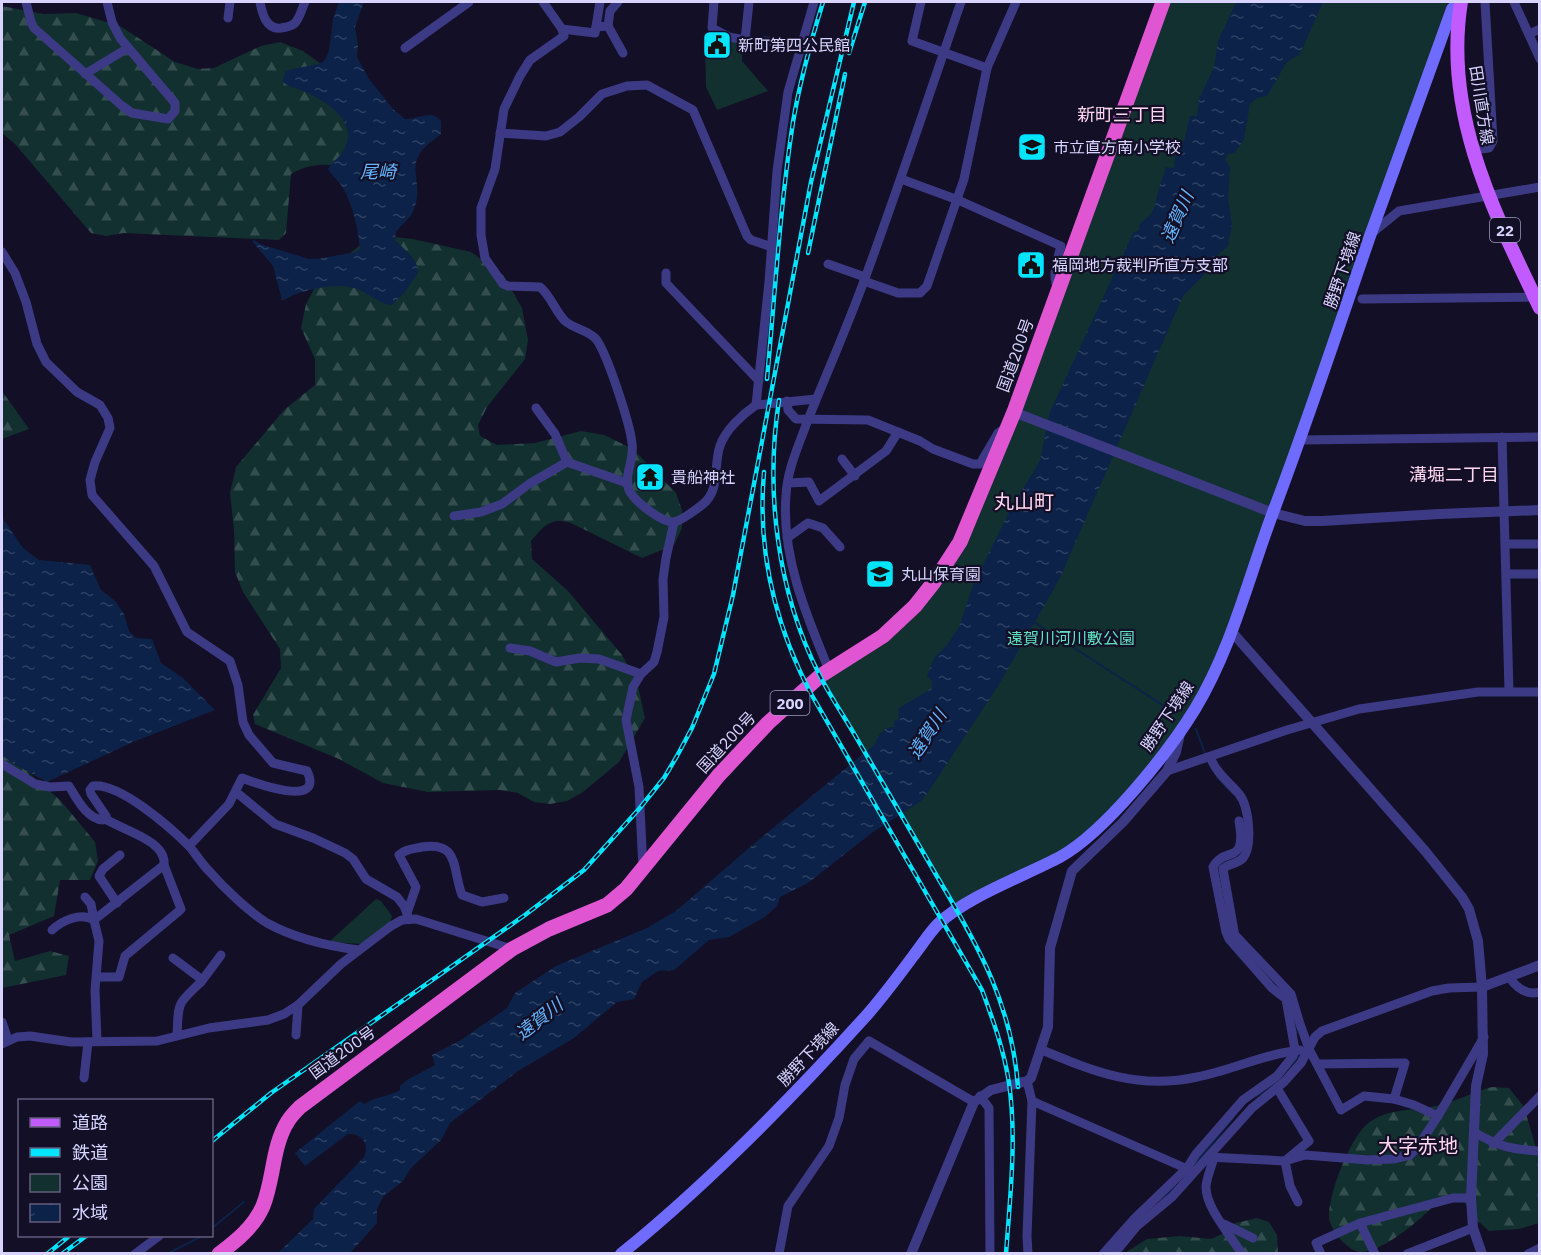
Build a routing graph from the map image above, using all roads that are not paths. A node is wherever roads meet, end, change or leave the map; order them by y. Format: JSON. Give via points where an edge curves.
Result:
{"nodes":[{"id":1,"x":26,"y":2,"type":"edge"},
{"id":2,"x":107,"y":2,"type":"edge"},
{"id":3,"x":260,"y":2,"type":"edge"},
{"id":4,"x":305,"y":2,"type":"edge"},
{"id":5,"x":469,"y":2,"type":"edge"},
{"id":6,"x":543,"y":2,"type":"edge"},
{"id":7,"x":600,"y":2,"type":"edge"},
{"id":8,"x":618,"y":2,"type":"edge"},
{"id":9,"x":714,"y":2,"type":"edge"},
{"id":10,"x":747,"y":2,"type":"edge"},
{"id":11,"x":814,"y":2,"type":"edge"},
{"id":12,"x":921,"y":2,"type":"edge"},
{"id":13,"x":961,"y":2,"type":"edge"},
{"id":14,"x":1016,"y":2,"type":"edge"},
{"id":15,"x":1163,"y":2,"type":"edge"},
{"id":16,"x":1460,"y":2,"type":"edge"},
{"id":17,"x":1485,"y":2,"type":"edge"},
{"id":18,"x":1514,"y":2,"type":"edge"},
{"id":19,"x":226,"y":3,"type":"edge"},
{"id":20,"x":228,"y":18,"type":"dead end"},
{"id":21,"x":608,"y":26,"type":"junction"},
{"id":22,"x":596,"y":27,"type":"junction"},
{"id":23,"x":562,"y":29,"type":"junction"},
{"id":24,"x":1539,"y":29,"type":"edge"},
{"id":25,"x":1529,"y":34,"type":"junction"},
{"id":26,"x":745,"y":40,"type":"junction"},
{"id":27,"x":801,"y":42,"type":"junction"},
{"id":28,"x":128,"y":48,"type":"junction"},
{"id":29,"x":405,"y":48,"type":"dead end"},
{"id":30,"x":623,"y":52,"type":"dead end"},
{"id":31,"x":944,"y":52,"type":"junction"},
{"id":32,"x":1539,"y":59,"type":"edge"},
{"id":33,"x":987,"y":68,"type":"junction"},
{"id":34,"x":85,"y":74,"type":"junction"},
{"id":35,"x":500,"y":133,"type":"junction"},
{"id":36,"x":1472,"y":150,"type":"junction"},
{"id":37,"x":902,"y":179,"type":"junction"},
{"id":38,"x":1539,"y":187,"type":"edge"},
{"id":39,"x":1490,"y":196,"type":"junction"},
{"id":40,"x":958,"y":200,"type":"junction"},
{"id":41,"x":1371,"y":234,"type":"junction"},
{"id":42,"x":772,"y":247,"type":"junction"},
{"id":43,"x":2,"y":252,"type":"edge"},
{"id":44,"x":828,"y":264,"type":"dead end"},
{"id":45,"x":666,"y":273,"type":"dead end"},
{"id":46,"x":865,"y":279,"type":"junction"},
{"id":47,"x":1059,"y":289,"type":"junction"},
{"id":48,"x":1362,"y":299,"type":"dead end"},
{"id":49,"x":1538,"y":300,"type":"edge"},
{"id":50,"x":759,"y":381,"type":"junction"},
{"id":51,"x":816,"y":399,"type":"junction"},
{"id":52,"x":787,"y":401,"type":"junction"},
{"id":53,"x":756,"y":405,"type":"junction"},
{"id":54,"x":536,"y":408,"type":"dead end"},
{"id":55,"x":1017,"y":413,"type":"junction"},
{"id":56,"x":809,"y":419,"type":"junction"},
{"id":57,"x":1006,"y":429,"type":"junction"},
{"id":58,"x":897,"y":432,"type":"junction"},
{"id":59,"x":1502,"y":437,"type":"junction"},
{"id":60,"x":1539,"y":437,"type":"edge"},
{"id":61,"x":1300,"y":440,"type":"junction"},
{"id":62,"x":842,"y":459,"type":"dead end"},
{"id":63,"x":567,"y":462,"type":"junction"},
{"id":64,"x":855,"y":476,"type":"junction"},
{"id":65,"x":627,"y":483,"type":"junction"},
{"id":66,"x":788,"y":483,"type":"junction"},
{"id":67,"x":1539,"y":510,"type":"edge"},
{"id":68,"x":1505,"y":511,"type":"junction"},
{"id":69,"x":1269,"y":512,"type":"junction"},
{"id":70,"x":454,"y":516,"type":"dead end"},
{"id":71,"x":674,"y":522,"type":"junction"},
{"id":72,"x":787,"y":538,"type":"junction"},
{"id":73,"x":1506,"y":544,"type":"junction"},
{"id":74,"x":1539,"y":544,"type":"edge"},
{"id":75,"x":840,"y":547,"type":"dead end"},
{"id":76,"x":1507,"y":574,"type":"junction"},
{"id":77,"x":1539,"y":574,"type":"edge"},
{"id":78,"x":1232,"y":632,"type":"junction"},
{"id":79,"x":510,"y":648,"type":"dead end"},
{"id":80,"x":830,"y":670,"type":"junction"},
{"id":81,"x":641,"y":674,"type":"junction"},
{"id":82,"x":1509,"y":691,"type":"junction"},
{"id":83,"x":1539,"y":692,"type":"edge"},
{"id":84,"x":1313,"y":723,"type":"junction"},
{"id":85,"x":1180,"y":731,"type":"junction"},
{"id":86,"x":1208,"y":758,"type":"junction"},
{"id":87,"x":2,"y":764,"type":"edge"},
{"id":88,"x":1167,"y":771,"type":"junction"},
{"id":89,"x":236,"y":792,"type":"junction"},
{"id":90,"x":104,"y":818,"type":"junction"},
{"id":91,"x":1239,"y":820,"type":"dead end"},
{"id":92,"x":1245,"y":832,"type":"junction"},
{"id":93,"x":189,"y":846,"type":"junction"},
{"id":94,"x":120,"y":855,"type":"dead end"},
{"id":95,"x":164,"y":865,"type":"junction"},
{"id":96,"x":643,"y":870,"type":"junction"},
{"id":97,"x":86,"y":897,"type":"dead end"},
{"id":98,"x":504,"y":898,"type":"dead end"},
{"id":99,"x":117,"y":903,"type":"junction"},
{"id":100,"x":408,"y":916,"type":"junction"},
{"id":101,"x":94,"y":920,"type":"junction"},
{"id":102,"x":52,"y":930,"type":"dead end"},
{"id":103,"x":359,"y":950,"type":"junction"},
{"id":104,"x":512,"y":950,"type":"junction"},
{"id":105,"x":221,"y":956,"type":"dead end"},
{"id":106,"x":173,"y":958,"type":"dead end"},
{"id":107,"x":1539,"y":965,"type":"edge"},
{"id":108,"x":96,"y":977,"type":"junction"},
{"id":109,"x":1509,"y":977,"type":"junction"},
{"id":110,"x":201,"y":982,"type":"junction"},
{"id":111,"x":1482,"y":987,"type":"junction"},
{"id":112,"x":1539,"y":992,"type":"edge"},
{"id":113,"x":298,"y":1005,"type":"junction"},
{"id":114,"x":2,"y":1022,"type":"edge"},
{"id":115,"x":296,"y":1035,"type":"dead end"},
{"id":116,"x":177,"y":1036,"type":"junction"},
{"id":117,"x":1484,"y":1037,"type":"junction"},
{"id":118,"x":93,"y":1041,"type":"junction"},
{"id":119,"x":5,"y":1042,"type":"edge"},
{"id":120,"x":1309,"y":1049,"type":"junction"},
{"id":121,"x":1041,"y":1050,"type":"junction"},
{"id":122,"x":1295,"y":1050,"type":"junction"},
{"id":123,"x":1317,"y":1064,"type":"junction"},
{"id":124,"x":84,"y":1078,"type":"dead end"},
{"id":125,"x":1027,"y":1081,"type":"junction"},
{"id":126,"x":1277,"y":1088,"type":"junction"},
{"id":127,"x":1539,"y":1096,"type":"edge"},
{"id":128,"x":977,"y":1099,"type":"junction"},
{"id":129,"x":1394,"y":1099,"type":"junction"},
{"id":130,"x":1032,"y":1101,"type":"junction"},
{"id":131,"x":1438,"y":1116,"type":"junction"},
{"id":132,"x":1474,"y":1132,"type":"junction"},
{"id":133,"x":1493,"y":1144,"type":"junction"},
{"id":134,"x":1539,"y":1151,"type":"edge"},
{"id":135,"x":1211,"y":1157,"type":"junction"},
{"id":136,"x":1285,"y":1161,"type":"junction"},
{"id":137,"x":1190,"y":1170,"type":"junction"},
{"id":138,"x":1471,"y":1198,"type":"junction"},
{"id":139,"x":1298,"y":1202,"type":"dead end"},
{"id":140,"x":1222,"y":1223,"type":"junction"},
{"id":141,"x":1360,"y":1223,"type":"junction"},
{"id":142,"x":1473,"y":1228,"type":"junction"},
{"id":143,"x":158,"y":1237,"type":"edge"},
{"id":144,"x":1253,"y":1238,"type":"dead end"},
{"id":145,"x":1539,"y":1248,"type":"edge"},
{"id":146,"x":1428,"y":1250,"type":"edge"},
{"id":147,"x":135,"y":1254,"type":"edge"},
{"id":148,"x":219,"y":1254,"type":"edge"},
{"id":149,"x":621,"y":1254,"type":"edge"},
{"id":150,"x":779,"y":1254,"type":"edge"},
{"id":151,"x":911,"y":1254,"type":"edge"},
{"id":152,"x":990,"y":1254,"type":"edge"},
{"id":153,"x":1028,"y":1254,"type":"edge"},
{"id":154,"x":1102,"y":1254,"type":"edge"},
{"id":155,"x":1114,"y":1254,"type":"edge"},
{"id":156,"x":1242,"y":1254,"type":"edge"},
{"id":157,"x":1322,"y":1254,"type":"edge"},
{"id":158,"x":1374,"y":1254,"type":"edge"},
{"id":159,"x":1407,"y":1254,"type":"edge"},
{"id":160,"x":1482,"y":1254,"type":"edge"},
{"id":161,"x":1528,"y":1254,"type":"edge"}],
"edges":[{"from":1,"to":34,"type":"street","via":[[34,28]]},
{"from":2,"to":28,"type":"street","via":[[112,22]]},
{"from":3,"to":4,"type":"street","via":[[266,21],[277,28],[292,26]]},
{"from":5,"to":29,"type":"street"},
{"from":6,"to":23,"type":"street"},
{"from":7,"to":22,"type":"street"},
{"from":8,"to":21,"type":"street","via":[[610,11]]},
{"from":9,"to":26,"type":"street","via":[[712,28]]},
{"from":10,"to":26,"type":"street"},
{"from":11,"to":27,"type":"street"},
{"from":12,"to":31,"type":"street","via":[[912,41]]},
{"from":13,"to":31,"type":"street"},
{"from":14,"to":33,"type":"street"},
{"from":15,"to":47,"type":"highway","name":"国道200号","number":"200"},
{"from":16,"to":36,"type":"main road","name":"田川直方線","number":"22","via":[[1458,72]]},
{"from":16,"to":41,"type":"main road","name":"勝野下境線","via":[[1452,9]]},
{"from":17,"to":36,"type":"street","via":[[1493,141],[1488,148]]},
{"from":18,"to":25,"type":"street"},
{"from":19,"to":20,"type":"street"},
{"from":21,"to":22,"type":"street"},
{"from":21,"to":30,"type":"street"},
{"from":22,"to":23,"type":"street","via":[[595,33]]},
{"from":23,"to":35,"type":"street","via":[[562,38],[530,60],[520,75],[504,109]]},
{"from":24,"to":25,"type":"street"},
{"from":25,"to":32,"type":"street"},
{"from":26,"to":27,"type":"street"},
{"from":27,"to":42,"type":"street","via":[[788,92]]},
{"from":28,"to":34,"type":"street"},
{"from":28,"to":34,"type":"street","via":[[175,103],[175,111],[168,120],[132,113]]},
{"from":31,"to":33,"type":"street"},
{"from":31,"to":37,"type":"street"},
{"from":33,"to":40,"type":"street"},
{"from":35,"to":42,"type":"street","via":[[546,136],[560,132],[602,94],[627,86],[647,86],[693,110],[747,236]]},
{"from":35,"to":65,"type":"street","via":[[495,168],[481,208],[485,258],[503,284],[540,287],[566,322],[598,342],[632,442]]},
{"from":36,"to":39,"type":"main road","name":"田川直方線","number":"22"},
{"from":37,"to":40,"type":"street"},
{"from":37,"to":46,"type":"street"},
{"from":38,"to":39,"type":"street"},
{"from":39,"to":41,"type":"street","via":[[1399,211]]},
{"from":39,"to":49,"type":"main road","name":"田川直方線","number":"22"},
{"from":40,"to":46,"type":"street","via":[[924,290],[898,293]]},
{"from":40,"to":47,"type":"street","via":[[1061,246],[1054,282]]},
{"from":41,"to":61,"type":"main road","name":"勝野下境線"},
{"from":42,"to":50,"type":"street"},
{"from":43,"to":89,"type":"street","via":[[15,273],[46,362],[76,392],[100,405],[108,418],[110,428],[90,480],[92,495],[154,566],[187,632],[230,662],[249,735],[273,763],[308,771],[311,778],[306,789],[298,792],[266,788],[242,778]]},
{"from":44,"to":46,"type":"street"},
{"from":45,"to":50,"type":"street","via":[[666,283]]},
{"from":46,"to":51,"type":"street"},
{"from":47,"to":55,"type":"highway","name":"国道200号","number":"200"},
{"from":48,"to":49,"type":"street"},
{"from":50,"to":53,"type":"street"},
{"from":51,"to":52,"type":"street"},
{"from":51,"to":56,"type":"street"},
{"from":52,"to":53,"type":"street"},
{"from":52,"to":56,"type":"street","via":[[788,410],[796,418]]},
{"from":53,"to":71,"type":"street","via":[[720,445],[710,498]]},
{"from":54,"to":63,"type":"street","via":[[555,434]]},
{"from":55,"to":57,"type":"highway","name":"国道200号","number":"200"},
{"from":55,"to":69,"type":"street"},
{"from":56,"to":58,"type":"street","via":[[868,420]]},
{"from":56,"to":66,"type":"street"},
{"from":57,"to":58,"type":"street","via":[[998,433],[980,464]]},
{"from":57,"to":80,"type":"highway","name":"国道200号","number":"200","via":[[960,542],[934,582],[883,636]]},
{"from":58,"to":64,"type":"street","via":[[886,452]]},
{"from":59,"to":60,"type":"street"},
{"from":59,"to":61,"type":"street"},
{"from":59,"to":68,"type":"street"},
{"from":61,"to":69,"type":"main road","name":"勝野下境線"},
{"from":62,"to":64,"type":"street"},
{"from":63,"to":65,"type":"street"},
{"from":63,"to":70,"type":"street","via":[[502,504]]},
{"from":64,"to":66,"type":"street","via":[[819,501],[809,482]]},
{"from":65,"to":71,"type":"street","via":[[645,508]]},
{"from":66,"to":72,"type":"street"},
{"from":67,"to":68,"type":"street"},
{"from":68,"to":69,"type":"street","via":[[1322,521]]},
{"from":68,"to":73,"type":"street"},
{"from":69,"to":78,"type":"main road","name":"勝野下境線"},
{"from":71,"to":81,"type":"street","via":[[663,579],[663,627],[654,662]]},
{"from":72,"to":75,"type":"street","via":[[808,523],[823,528]]},
{"from":72,"to":80,"type":"street","via":[[813,632]]},
{"from":73,"to":74,"type":"street"},
{"from":73,"to":76,"type":"street"},
{"from":76,"to":77,"type":"street"},
{"from":76,"to":82,"type":"street"},
{"from":78,"to":84,"type":"street"},
{"from":78,"to":85,"type":"main road","name":"勝野下境線","via":[[1212,678]]},
{"from":79,"to":81,"type":"street","via":[[556,662],[599,659]]},
{"from":80,"to":96,"type":"highway","name":"国道200号","number":"200","via":[[768,723],[719,775]]},
{"from":81,"to":96,"type":"street","via":[[633,687],[626,720],[639,787]]},
{"from":82,"to":83,"type":"street"},
{"from":82,"to":84,"type":"street","via":[[1359,709]]},
{"from":84,"to":86,"type":"street"},
{"from":84,"to":111,"type":"street","via":[[1462,897],[1474,923]]},
{"from":85,"to":88,"type":"street"},
{"from":85,"to":149,"type":"main road","name":"勝野下境線","via":[[1137,786],[1085,840],[936,925],[870,1011],[810,1077],[755,1134]]},
{"from":86,"to":88,"type":"street"},
{"from":86,"to":92,"type":"street","via":[[1242,799]]},
{"from":87,"to":90,"type":"street","via":[[34,784],[69,786],[90,815],[100,821]]},
{"from":88,"to":121,"type":"street","via":[[1072,871],[1050,948],[1048,1028]]},
{"from":89,"to":93,"type":"street","via":[[230,804]]},
{"from":89,"to":100,"type":"street","via":[[275,824],[345,853],[366,879],[397,897]]},
{"from":90,"to":93,"type":"street","via":[[104,811],[90,794],[93,786],[113,789],[133,801]]},
{"from":90,"to":95,"type":"street","via":[[141,835],[162,854]]},
{"from":91,"to":92,"type":"street"},
{"from":92,"to":120,"type":"street","via":[[1249,843],[1243,857],[1223,869],[1234,931],[1291,994]]},
{"from":92,"to":122,"type":"street","via":[[1236,853],[1213,867],[1226,932],[1272,988],[1286,999]]},
{"from":93,"to":103,"type":"street","via":[[209,872],[266,922],[326,946]]},
{"from":94,"to":99,"type":"street","via":[[99,876]]},
{"from":95,"to":99,"type":"street"},
{"from":95,"to":108,"type":"street","via":[[179,911],[125,956],[119,977]]},
{"from":96,"to":104,"type":"highway","name":"国道200号","number":"200","via":[[607,905],[549,929]]},
{"from":97,"to":101,"type":"street"},
{"from":98,"to":100,"type":"street","via":[[482,902],[462,895],[458,876],[447,851],[441,847],[404,850],[399,855],[416,887]]},
{"from":99,"to":101,"type":"street"},
{"from":100,"to":103,"type":"street"},
{"from":100,"to":104,"type":"street"},
{"from":101,"to":102,"type":"street","via":[[76,918]]},
{"from":101,"to":108,"type":"street","via":[[99,942]]},
{"from":103,"to":113,"type":"street"},
{"from":104,"to":148,"type":"highway","name":"国道200号","number":"200","via":[[300,1107],[287,1121],[281,1137],[263,1206],[238,1239]]},
{"from":105,"to":110,"type":"street"},
{"from":106,"to":110,"type":"street","via":[[199,975]]},
{"from":107,"to":109,"type":"street"},
{"from":108,"to":118,"type":"street"},
{"from":109,"to":111,"type":"street"},
{"from":109,"to":112,"type":"street","via":[[1525,992]]},
{"from":110,"to":116,"type":"street","via":[[177,1008]]},
{"from":111,"to":117,"type":"street"},
{"from":111,"to":120,"type":"street","via":[[1431,991],[1322,1031]]},
{"from":113,"to":115,"type":"street"},
{"from":113,"to":116,"type":"street","via":[[268,1020]]},
{"from":114,"to":119,"type":"street"},
{"from":116,"to":118,"type":"street","via":[[157,1041]]},
{"from":117,"to":131,"type":"street"},
{"from":117,"to":132,"type":"street"},
{"from":118,"to":119,"type":"street","via":[[30,1036]]},
{"from":118,"to":124,"type":"street"},
{"from":120,"to":122,"type":"street"},
{"from":120,"to":123,"type":"street"},
{"from":120,"to":126,"type":"street"},
{"from":121,"to":122,"type":"street","via":[[1097,1073],[1132,1081],[1169,1082]]},
{"from":121,"to":125,"type":"street"},
{"from":122,"to":137,"type":"street","via":[[1277,1076],[1243,1100],[1196,1154]]},
{"from":123,"to":129,"type":"street","via":[[1341,1110],[1364,1096]]},
{"from":123,"to":129,"type":"street","via":[[1405,1063]]},
{"from":125,"to":128,"type":"street","via":[[991,1089]]},
{"from":125,"to":130,"type":"street"},
{"from":126,"to":135,"type":"street","via":[[1252,1108]]},
{"from":126,"to":136,"type":"street","via":[[1309,1141]]},
{"from":127,"to":133,"type":"street"},
{"from":128,"to":150,"type":"street","via":[[869,1041],[854,1059],[829,1146],[788,1206]]},
{"from":128,"to":151,"type":"street"},
{"from":128,"to":152,"type":"street","via":[[989,1108]]},
{"from":129,"to":131,"type":"street"},
{"from":130,"to":137,"type":"street"},
{"from":130,"to":153,"type":"street"},
{"from":131,"to":136,"type":"street","via":[[1410,1155],[1368,1160],[1305,1155]]},
{"from":132,"to":133,"type":"street"},
{"from":132,"to":138,"type":"street"},
{"from":133,"to":134,"type":"street"},
{"from":135,"to":136,"type":"street"},
{"from":135,"to":137,"type":"street"},
{"from":135,"to":140,"type":"street","via":[[1207,1196]]},
{"from":136,"to":139,"type":"street"},
{"from":137,"to":154,"type":"street","via":[[1135,1218]]},
{"from":137,"to":155,"type":"street","via":[[1172,1197],[1137,1226]]},
{"from":138,"to":141,"type":"street","via":[[1453,1198]]},
{"from":138,"to":142,"type":"street"},
{"from":140,"to":144,"type":"street"},
{"from":140,"to":156,"type":"street"},
{"from":141,"to":157,"type":"street","via":[[1316,1243]]},
{"from":141,"to":158,"type":"street"},
{"from":142,"to":146,"type":"street"},
{"from":142,"to":160,"type":"street"},
{"from":143,"to":147,"type":"street"},
{"from":145,"to":161,"type":"street"},
{"from":146,"to":159,"type":"street"}]}
